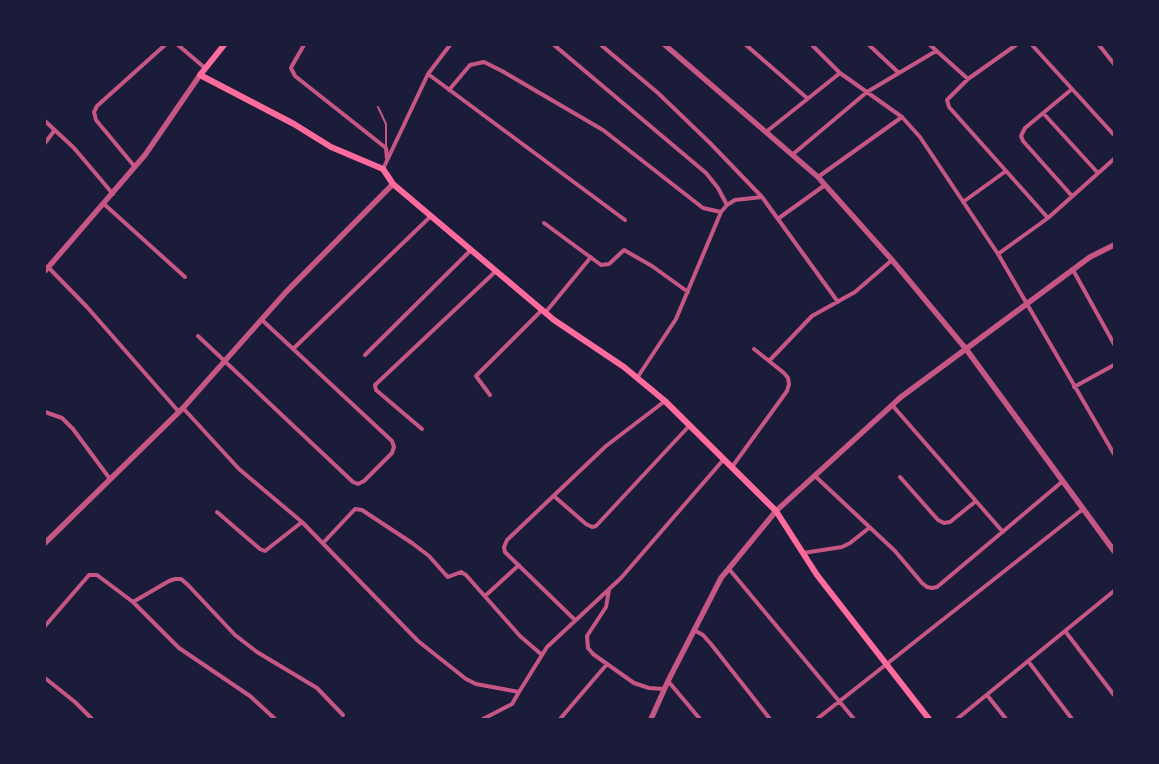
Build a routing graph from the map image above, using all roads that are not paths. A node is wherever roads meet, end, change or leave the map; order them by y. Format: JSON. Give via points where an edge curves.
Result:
{"nodes":[{"id":1,"x":165,"y":45,"type":"edge"},
{"id":2,"x":178,"y":45,"type":"edge"},
{"id":3,"x":224,"y":45,"type":"edge"},
{"id":4,"x":304,"y":45,"type":"edge"},
{"id":5,"x":450,"y":45,"type":"edge"},
{"id":6,"x":554,"y":45,"type":"edge"},
{"id":7,"x":601,"y":45,"type":"edge"},
{"id":8,"x":666,"y":45,"type":"edge"},
{"id":9,"x":746,"y":45,"type":"edge"},
{"id":10,"x":812,"y":45,"type":"edge"},
{"id":11,"x":869,"y":45,"type":"edge"},
{"id":12,"x":1016,"y":45,"type":"edge"},
{"id":13,"x":1032,"y":45,"type":"edge"},
{"id":14,"x":1099,"y":45,"type":"edge"},
{"id":15,"x":932,"y":46,"type":"edge"},
{"id":16,"x":936,"y":51,"type":"junction"},
{"id":17,"x":1114,"y":64,"type":"edge"},
{"id":18,"x":205,"y":68,"type":"junction"},
{"id":19,"x":840,"y":73,"type":"junction"},
{"id":20,"x":899,"y":73,"type":"junction"},
{"id":21,"x":428,"y":74,"type":"junction"},
{"id":22,"x":200,"y":75,"type":"junction"},
{"id":23,"x":968,"y":79,"type":"junction"},
{"id":24,"x":1072,"y":89,"type":"junction"},
{"id":25,"x":449,"y":90,"type":"junction"},
{"id":26,"x":868,"y":92,"type":"junction"},
{"id":27,"x":807,"y":98,"type":"junction"},
{"id":28,"x":378,"y":107,"type":"dead end"},
{"id":29,"x":1043,"y":113,"type":"junction"},
{"id":30,"x":902,"y":117,"type":"junction"},
{"id":31,"x":45,"y":121,"type":"edge"},
{"id":32,"x":54,"y":131,"type":"junction"},
{"id":33,"x":766,"y":132,"type":"junction"},
{"id":34,"x":1114,"y":135,"type":"edge"},
{"id":35,"x":45,"y":143,"type":"edge"},
{"id":36,"x":386,"y":148,"type":"junction"},
{"id":37,"x":792,"y":155,"type":"junction"},
{"id":38,"x":387,"y":159,"type":"junction"},
{"id":39,"x":1114,"y":159,"type":"edge"},
{"id":40,"x":134,"y":167,"type":"junction"},
{"id":41,"x":383,"y":169,"type":"junction"},
{"id":42,"x":1006,"y":171,"type":"junction"},
{"id":43,"x":1098,"y":173,"type":"junction"},
{"id":44,"x":818,"y":177,"type":"junction"},
{"id":45,"x":393,"y":184,"type":"junction"},
{"id":46,"x":825,"y":185,"type":"junction"},
{"id":47,"x":112,"y":194,"type":"junction"},
{"id":48,"x":1072,"y":196,"type":"junction"},
{"id":49,"x":762,"y":197,"type":"junction"},
{"id":50,"x":963,"y":202,"type":"junction"},
{"id":51,"x":104,"y":204,"type":"junction"},
{"id":52,"x":727,"y":205,"type":"junction"},
{"id":53,"x":721,"y":212,"type":"junction"},
{"id":54,"x":431,"y":216,"type":"junction"},
{"id":55,"x":779,"y":218,"type":"junction"},
{"id":56,"x":1048,"y":218,"type":"junction"},
{"id":57,"x":625,"y":220,"type":"dead end"},
{"id":58,"x":544,"y":223,"type":"dead end"},
{"id":59,"x":1114,"y":245,"type":"edge"},
{"id":60,"x":472,"y":250,"type":"junction"},
{"id":61,"x":998,"y":254,"type":"junction"},
{"id":62,"x":590,"y":257,"type":"junction"},
{"id":63,"x":892,"y":260,"type":"junction"},
{"id":64,"x":47,"y":269,"type":"edge"},
{"id":65,"x":1073,"y":270,"type":"junction"},
{"id":66,"x":496,"y":271,"type":"junction"},
{"id":67,"x":185,"y":277,"type":"dead end"},
{"id":68,"x":688,"y":292,"type":"junction"},
{"id":69,"x":838,"y":302,"type":"junction"},
{"id":70,"x":1026,"y":305,"type":"junction"},
{"id":71,"x":543,"y":311,"type":"junction"},
{"id":72,"x":262,"y":320,"type":"junction"},
{"id":73,"x":198,"y":336,"type":"dead end"},
{"id":74,"x":1114,"y":344,"type":"edge"},
{"id":75,"x":293,"y":349,"type":"junction"},
{"id":76,"x":754,"y":349,"type":"dead end"},
{"id":77,"x":966,"y":349,"type":"junction"},
{"id":78,"x":365,"y":354,"type":"dead end"},
{"id":79,"x":769,"y":361,"type":"junction"},
{"id":80,"x":224,"y":362,"type":"junction"},
{"id":81,"x":1114,"y":365,"type":"edge"},
{"id":82,"x":638,"y":378,"type":"junction"},
{"id":83,"x":1074,"y":387,"type":"junction"},
{"id":84,"x":490,"y":396,"type":"dead end"},
{"id":85,"x":666,"y":401,"type":"junction"},
{"id":86,"x":892,"y":405,"type":"junction"},
{"id":87,"x":181,"y":410,"type":"junction"},
{"id":88,"x":45,"y":412,"type":"edge"},
{"id":89,"x":690,"y":426,"type":"junction"},
{"id":90,"x":422,"y":429,"type":"dead end"},
{"id":91,"x":1114,"y":454,"type":"edge"},
{"id":92,"x":724,"y":459,"type":"junction"},
{"id":93,"x":732,"y":467,"type":"junction"},
{"id":94,"x":815,"y":476,"type":"junction"},
{"id":95,"x":900,"y":477,"type":"dead end"},
{"id":96,"x":110,"y":479,"type":"junction"},
{"id":97,"x":1063,"y":481,"type":"junction"},
{"id":98,"x":555,"y":497,"type":"junction"},
{"id":99,"x":976,"y":501,"type":"junction"},
{"id":100,"x":1083,"y":508,"type":"junction"},
{"id":101,"x":776,"y":511,"type":"junction"},
{"id":102,"x":217,"y":512,"type":"dead end"},
{"id":103,"x":302,"y":522,"type":"junction"},
{"id":104,"x":869,"y":528,"type":"junction"},
{"id":105,"x":1003,"y":532,"type":"junction"},
{"id":106,"x":45,"y":542,"type":"edge"},
{"id":107,"x":322,"y":543,"type":"junction"},
{"id":108,"x":1114,"y":551,"type":"edge"},
{"id":109,"x":803,"y":553,"type":"junction"},
{"id":110,"x":519,"y":565,"type":"junction"},
{"id":111,"x":729,"y":569,"type":"junction"},
{"id":112,"x":610,"y":589,"type":"junction"},
{"id":113,"x":1114,"y":591,"type":"edge"},
{"id":114,"x":485,"y":596,"type":"junction"},
{"id":115,"x":133,"y":602,"type":"junction"},
{"id":116,"x":575,"y":620,"type":"junction"},
{"id":117,"x":45,"y":626,"type":"edge"},
{"id":118,"x":694,"y":630,"type":"junction"},
{"id":119,"x":1065,"y":631,"type":"junction"},
{"id":120,"x":542,"y":655,"type":"junction"},
{"id":121,"x":1028,"y":661,"type":"junction"},
{"id":122,"x":607,"y":664,"type":"junction"},
{"id":123,"x":886,"y":664,"type":"junction"},
{"id":124,"x":45,"y":678,"type":"edge"},
{"id":125,"x":668,"y":681,"type":"junction"},
{"id":126,"x":664,"y":689,"type":"junction"},
{"id":127,"x":519,"y":692,"type":"junction"},
{"id":128,"x":987,"y":695,"type":"junction"},
{"id":129,"x":1114,"y":695,"type":"edge"},
{"id":130,"x":839,"y":701,"type":"junction"},
{"id":131,"x":343,"y":715,"type":"dead end"},
{"id":132,"x":92,"y":719,"type":"edge"},
{"id":133,"x":275,"y":719,"type":"edge"},
{"id":134,"x":483,"y":719,"type":"edge"},
{"id":135,"x":560,"y":719,"type":"edge"},
{"id":136,"x":651,"y":719,"type":"edge"},
{"id":137,"x":700,"y":719,"type":"edge"},
{"id":138,"x":770,"y":719,"type":"edge"},
{"id":139,"x":817,"y":719,"type":"edge"},
{"id":140,"x":854,"y":719,"type":"edge"},
{"id":141,"x":929,"y":719,"type":"edge"},
{"id":142,"x":957,"y":719,"type":"edge"},
{"id":143,"x":1006,"y":719,"type":"edge"},
{"id":144,"x":1072,"y":719,"type":"edge"}],
"edges":[{"from":1,"to":40,"type":"street","via":[[97,106],[94,112],[96,120]]},
{"from":2,"to":18,"type":"street"},
{"from":3,"to":18,"type":"main road"},
{"from":4,"to":36,"type":"street","via":[[291,68],[295,76]]},
{"from":5,"to":21,"type":"street"},
{"from":6,"to":52,"type":"street","via":[[706,173]]},
{"from":7,"to":49,"type":"street","via":[[658,93]]},
{"from":8,"to":33,"type":"street"},
{"from":9,"to":27,"type":"street"},
{"from":10,"to":19,"type":"street"},
{"from":11,"to":20,"type":"street"},
{"from":12,"to":23,"type":"street"},
{"from":13,"to":24,"type":"street"},
{"from":14,"to":17,"type":"street"},
{"from":15,"to":16,"type":"street"},
{"from":16,"to":20,"type":"street"},
{"from":16,"to":23,"type":"street"},
{"from":18,"to":22,"type":"main road"},
{"from":19,"to":26,"type":"street"},
{"from":19,"to":27,"type":"street"},
{"from":20,"to":26,"type":"street"},
{"from":21,"to":25,"type":"street"},
{"from":21,"to":38,"type":"street"},
{"from":22,"to":40,"type":"street"},
{"from":22,"to":41,"type":"main road","via":[[294,124],[331,147]]},
{"from":23,"to":42,"type":"street","via":[[949,97],[947,103]]},
{"from":24,"to":29,"type":"street"},
{"from":24,"to":34,"type":"street"},
{"from":25,"to":53,"type":"street","via":[[470,65],[484,62],[603,130],[703,208]]},
{"from":25,"to":57,"type":"street"},
{"from":26,"to":30,"type":"street"},
{"from":26,"to":37,"type":"street"},
{"from":27,"to":33,"type":"street"},
{"from":28,"to":36,"type":"lane","via":[[386,124]]},
{"from":29,"to":43,"type":"street"},
{"from":29,"to":48,"type":"street","via":[[1025,128],[1021,136]]},
{"from":30,"to":44,"type":"street"},
{"from":30,"to":50,"type":"street","via":[[920,137]]},
{"from":31,"to":32,"type":"street"},
{"from":32,"to":35,"type":"street"},
{"from":32,"to":47,"type":"street","via":[[74,148]]},
{"from":33,"to":37,"type":"street"},
{"from":36,"to":38,"type":"street"},
{"from":37,"to":44,"type":"street"},
{"from":38,"to":41,"type":"street"},
{"from":39,"to":43,"type":"street"},
{"from":40,"to":47,"type":"street"},
{"from":41,"to":45,"type":"main road"},
{"from":42,"to":50,"type":"street"},
{"from":42,"to":56,"type":"street"},
{"from":43,"to":48,"type":"street"},
{"from":44,"to":46,"type":"street"},
{"from":45,"to":54,"type":"main road"},
{"from":45,"to":72,"type":"street","via":[[286,292]]},
{"from":46,"to":55,"type":"street"},
{"from":46,"to":63,"type":"street"},
{"from":47,"to":51,"type":"street"},
{"from":48,"to":56,"type":"street"},
{"from":49,"to":52,"type":"street","via":[[734,200]]},
{"from":49,"to":55,"type":"street"},
{"from":50,"to":61,"type":"street"},
{"from":51,"to":64,"type":"street"},
{"from":51,"to":67,"type":"street"},
{"from":52,"to":53,"type":"street"},
{"from":53,"to":68,"type":"street"},
{"from":54,"to":60,"type":"main road"},
{"from":54,"to":75,"type":"street"},
{"from":55,"to":69,"type":"street"},
{"from":56,"to":61,"type":"street"},
{"from":58,"to":62,"type":"street"},
{"from":59,"to":65,"type":"street","via":[[1090,257]]},
{"from":60,"to":66,"type":"main road"},
{"from":60,"to":78,"type":"street"},
{"from":61,"to":70,"type":"street"},
{"from":62,"to":68,"type":"street","via":[[605,266],[624,250]]},
{"from":62,"to":71,"type":"street"},
{"from":63,"to":69,"type":"street","via":[[855,292]]},
{"from":63,"to":77,"type":"street"},
{"from":64,"to":87,"type":"street","via":[[87,307]]},
{"from":65,"to":70,"type":"street"},
{"from":65,"to":74,"type":"street"},
{"from":66,"to":71,"type":"main road"},
{"from":66,"to":90,"type":"street","via":[[375,385],[376,390]]},
{"from":68,"to":82,"type":"street","via":[[676,319]]},
{"from":69,"to":79,"type":"street","via":[[812,316]]},
{"from":70,"to":77,"type":"street"},
{"from":70,"to":83,"type":"street"},
{"from":71,"to":82,"type":"main road"},
{"from":71,"to":84,"type":"street","via":[[476,376]]},
{"from":72,"to":75,"type":"street"},
{"from":72,"to":80,"type":"street"},
{"from":73,"to":80,"type":"street"},
{"from":75,"to":80,"type":"street","via":[[392,441],[392,453],[364,481],[358,484],[353,482]]},
{"from":76,"to":79,"type":"street"},
{"from":77,"to":86,"type":"street"},
{"from":77,"to":97,"type":"street"},
{"from":79,"to":93,"type":"street","via":[[788,378],[787,391]]},
{"from":80,"to":87,"type":"street"},
{"from":81,"to":83,"type":"street"},
{"from":82,"to":85,"type":"main road"},
{"from":83,"to":91,"type":"street"},
{"from":85,"to":89,"type":"main road"},
{"from":85,"to":98,"type":"street","via":[[606,446]]},
{"from":86,"to":94,"type":"street"},
{"from":86,"to":99,"type":"street"},
{"from":87,"to":96,"type":"street"},
{"from":87,"to":103,"type":"street","via":[[239,469]]},
{"from":88,"to":96,"type":"street","via":[[62,418]]},
{"from":89,"to":92,"type":"main road"},
{"from":89,"to":98,"type":"street","via":[[596,526],[586,524]]},
{"from":92,"to":93,"type":"main road"},
{"from":92,"to":112,"type":"street"},
{"from":93,"to":101,"type":"main road"},
{"from":94,"to":101,"type":"street"},
{"from":94,"to":104,"type":"street"},
{"from":95,"to":99,"type":"street","via":[[938,520],[944,523],[950,522]]},
{"from":96,"to":106,"type":"street"},
{"from":97,"to":100,"type":"street"},
{"from":97,"to":105,"type":"street"},
{"from":98,"to":110,"type":"street","via":[[507,540],[505,552]]},
{"from":99,"to":105,"type":"street"},
{"from":100,"to":108,"type":"street"},
{"from":100,"to":123,"type":"street"},
{"from":101,"to":109,"type":"main road"},
{"from":101,"to":111,"type":"street"},
{"from":102,"to":103,"type":"street","via":[[265,551]]},
{"from":103,"to":107,"type":"street"},
{"from":104,"to":105,"type":"street","via":[[895,551],[922,583],[932,588],[937,587]]},
{"from":104,"to":109,"type":"street","via":[[842,547]]},
{"from":107,"to":114,"type":"street","via":[[351,512],[358,509],[412,543],[429,556],[448,577],[462,572]]},
{"from":107,"to":127,"type":"street","via":[[418,641],[466,679],[476,684]]},
{"from":109,"to":123,"type":"main road"},
{"from":110,"to":114,"type":"street"},
{"from":110,"to":116,"type":"street"},
{"from":111,"to":118,"type":"street","via":[[721,578]]},
{"from":111,"to":130,"type":"street"},
{"from":112,"to":116,"type":"street"},
{"from":112,"to":122,"type":"street","via":[[606,607],[587,636],[586,642],[593,654]]},
{"from":113,"to":119,"type":"street"},
{"from":114,"to":120,"type":"street","via":[[520,636]]},
{"from":115,"to":117,"type":"street","via":[[105,580],[93,574],[89,575]]},
{"from":115,"to":131,"type":"street","via":[[175,579],[181,580],[188,584],[235,635],[257,652],[317,688]]},
{"from":115,"to":133,"type":"street","via":[[179,648],[250,696]]},
{"from":116,"to":120,"type":"street"},
{"from":118,"to":125,"type":"street"},
{"from":118,"to":138,"type":"street","via":[[710,644]]},
{"from":119,"to":121,"type":"street"},
{"from":119,"to":129,"type":"street"},
{"from":120,"to":127,"type":"street"},
{"from":121,"to":128,"type":"street"},
{"from":121,"to":144,"type":"street"},
{"from":122,"to":126,"type":"street","via":[[641,686]]},
{"from":122,"to":135,"type":"street"},
{"from":123,"to":130,"type":"street"},
{"from":123,"to":141,"type":"main road"},
{"from":124,"to":132,"type":"street"},
{"from":125,"to":126,"type":"street"},
{"from":125,"to":137,"type":"street"},
{"from":126,"to":136,"type":"street"},
{"from":127,"to":134,"type":"street","via":[[512,704]]},
{"from":128,"to":142,"type":"street"},
{"from":128,"to":143,"type":"street"},
{"from":130,"to":139,"type":"street"},
{"from":130,"to":140,"type":"street"}]}
